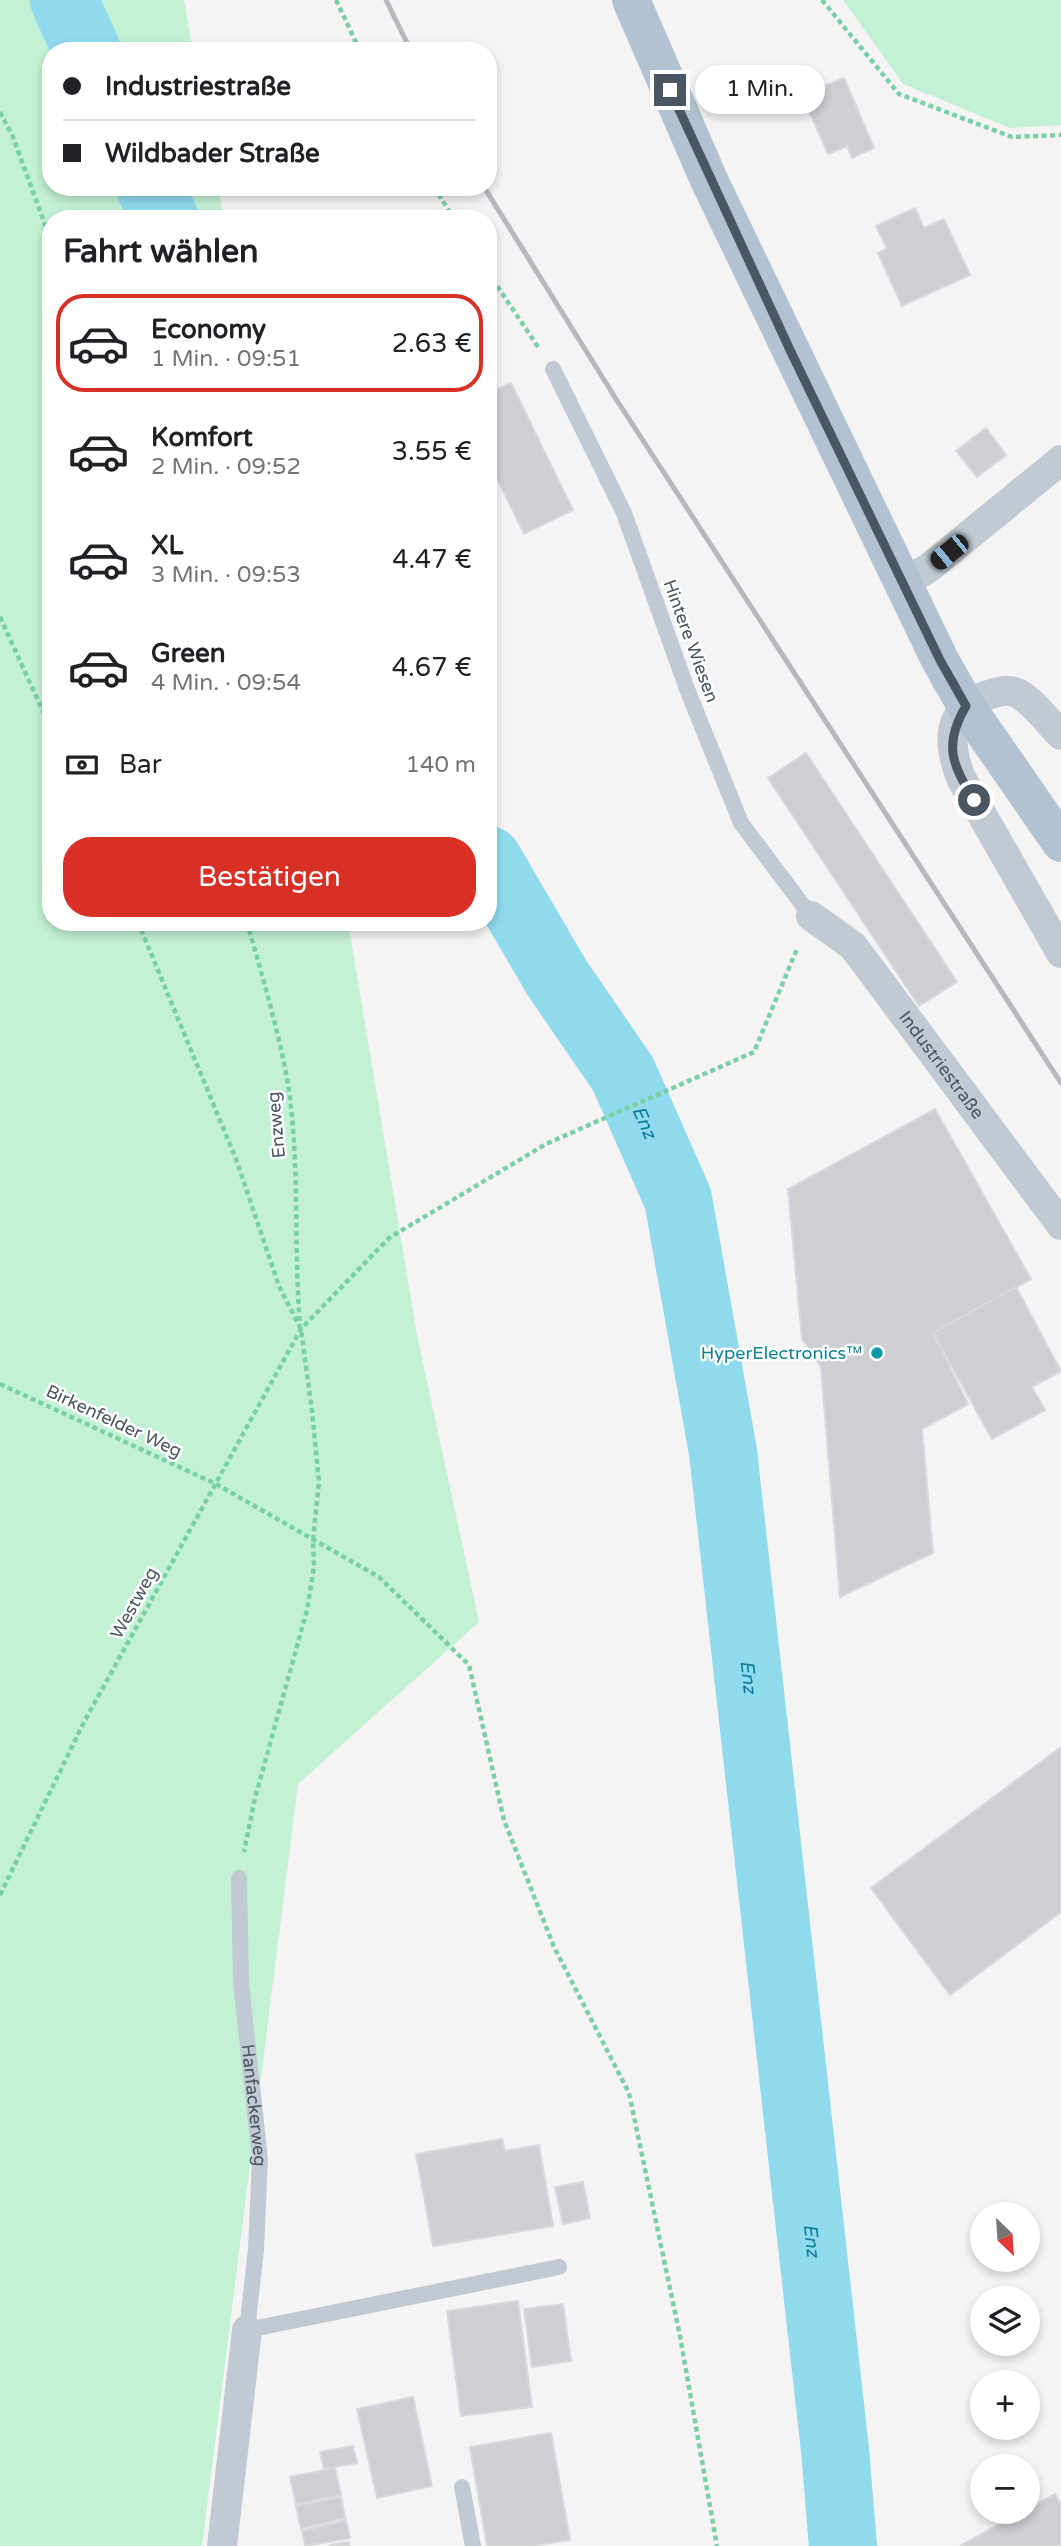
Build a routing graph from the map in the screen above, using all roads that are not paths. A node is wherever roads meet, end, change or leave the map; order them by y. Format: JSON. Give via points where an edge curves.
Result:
{"nodes":[{"id":1,"x":631,"y":0,"type":"edge"},
{"id":2,"x":552,"y":369,"type":"road end"},
{"id":3,"x":1061,"y":460,"type":"edge"},
{"id":4,"x":904,"y":583,"type":"junction"},
{"id":5,"x":966,"y":706,"type":"junction"},
{"id":6,"x":1061,"y":735,"type":"edge"},
{"id":7,"x":1061,"y":844,"type":"edge"},
{"id":8,"x":811,"y":916,"type":"joint"},
{"id":9,"x":1061,"y":953,"type":"edge"},
{"id":10,"x":1061,"y":1225,"type":"edge"},
{"id":11,"x":239,"y":1878,"type":"road end"},
{"id":12,"x":559,"y":2267,"type":"dead end"},
{"id":13,"x":247,"y":2330,"type":"junction"},
{"id":14,"x":462,"y":2487,"type":"dead end"},
{"id":15,"x":222,"y":2546,"type":"edge"},
{"id":16,"x":473,"y":2546,"type":"edge"}],
"edges":[{"from":1,"to":4,"type":"main road","via":[[720,202]]},
{"from":2,"to":8,"type":"lane","name":"Hintere Wiesen","via":[[624,513],[741,823]]},
{"from":3,"to":4,"type":"street"},
{"from":4,"to":5,"type":"main road"},
{"from":5,"to":6,"type":"street","via":[[1007,690],[1020,695]]},
{"from":5,"to":7,"type":"main road"},
{"from":5,"to":9,"type":"street","via":[[954,726],[951,751],[961,778]]},
{"from":8,"to":10,"type":"street","name":"Industriestraße","via":[[853,946]]},
{"from":11,"to":13,"type":"lane","name":"Hanfackerweg","via":[[241,1983],[260,2159]]},
{"from":12,"to":13,"type":"lane"},
{"from":13,"to":15,"type":"street","name":"Hanfackerweg"},
{"from":14,"to":16,"type":"lane"}]}
